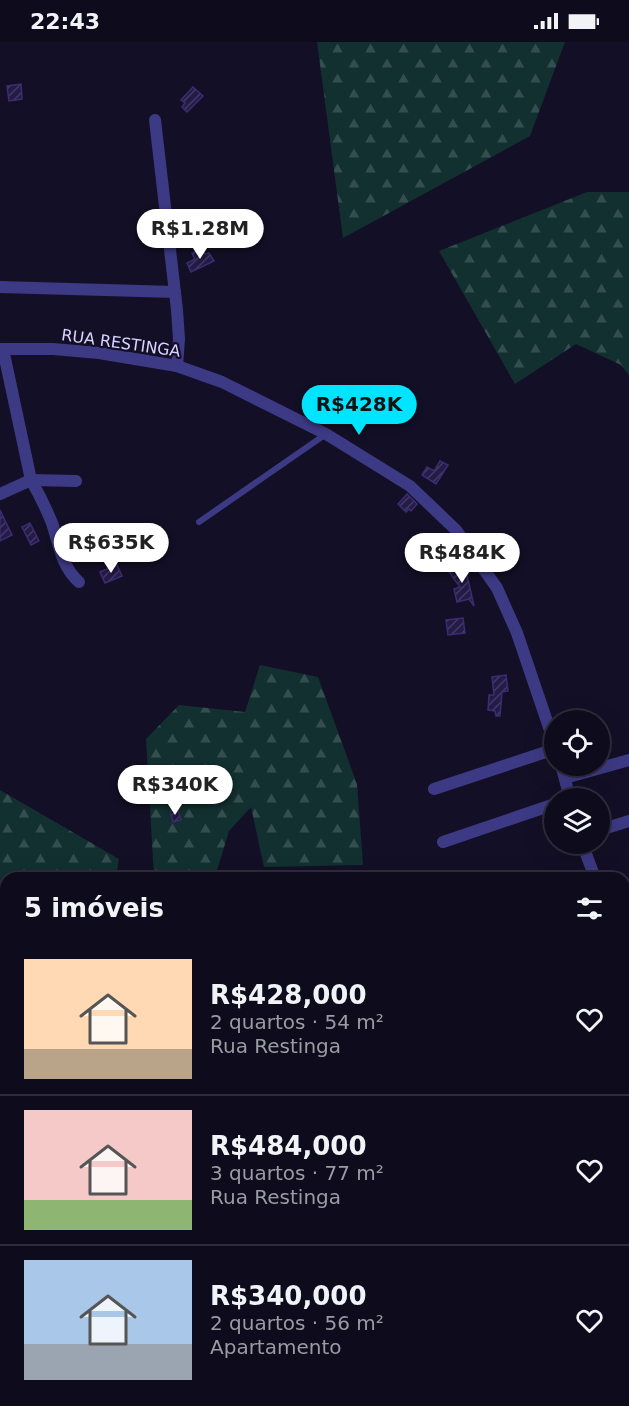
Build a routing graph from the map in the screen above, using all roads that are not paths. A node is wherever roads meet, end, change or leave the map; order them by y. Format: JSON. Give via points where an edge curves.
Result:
{"nodes":[{"id":1,"x":155,"y":120,"type":"dead end"},
{"id":2,"x":0,"y":287,"type":"edge"},
{"id":3,"x":175,"y":292,"type":"junction"},
{"id":4,"x":1,"y":349,"type":"edge"},
{"id":5,"x":177,"y":366,"type":"junction"},
{"id":6,"x":326,"y":434,"type":"junction"},
{"id":7,"x":31,"y":480,"type":"junction"},
{"id":8,"x":76,"y":481,"type":"dead end"},
{"id":9,"x":0,"y":494,"type":"edge"},
{"id":10,"x":199,"y":522,"type":"dead end"},
{"id":11,"x":79,"y":582,"type":"dead end"},
{"id":12,"x":544,"y":713,"type":"edge"},
{"id":13,"x":544,"y":753,"type":"edge"},
{"id":14,"x":629,"y":760,"type":"edge"},
{"id":15,"x":565,"y":778,"type":"joint"},
{"id":16,"x":568,"y":788,"type":"edge"},
{"id":17,"x":434,"y":789,"type":"dead end"},
{"id":18,"x":544,"y":808,"type":"edge"},
{"id":19,"x":629,"y":821,"type":"edge"},
{"id":20,"x":610,"y":827,"type":"edge"},
{"id":21,"x":442,"y":842,"type":"dead end"},
{"id":22,"x":586,"y":854,"type":"edge"},
{"id":23,"x":592,"y":872,"type":"edge"}],
"edges":[{"from":1,"to":3,"type":"street"},
{"from":2,"to":3,"type":"street"},
{"from":3,"to":5,"type":"street"},
{"from":4,"to":5,"type":"street","name":"RUA RESTINGA","via":[[99,353]]},
{"from":4,"to":7,"type":"street"},
{"from":5,"to":6,"type":"street","name":"RUA RESTINGA","via":[[222,382]]},
{"from":6,"to":10,"type":"lane"},
{"from":6,"to":12,"type":"street","name":"RUA RESTINGA","via":[[410,486],[456,530],[478,558],[497,588],[517,633]]},
{"from":7,"to":8,"type":"street"},
{"from":7,"to":9,"type":"street"},
{"from":7,"to":11,"type":"street","via":[[49,516],[65,565]]},
{"from":13,"to":17,"type":"street"},
{"from":14,"to":15,"type":"street"},
{"from":15,"to":16,"type":"street"},
{"from":18,"to":21,"type":"street"},
{"from":19,"to":20,"type":"street"},
{"from":22,"to":23,"type":"street"}]}
